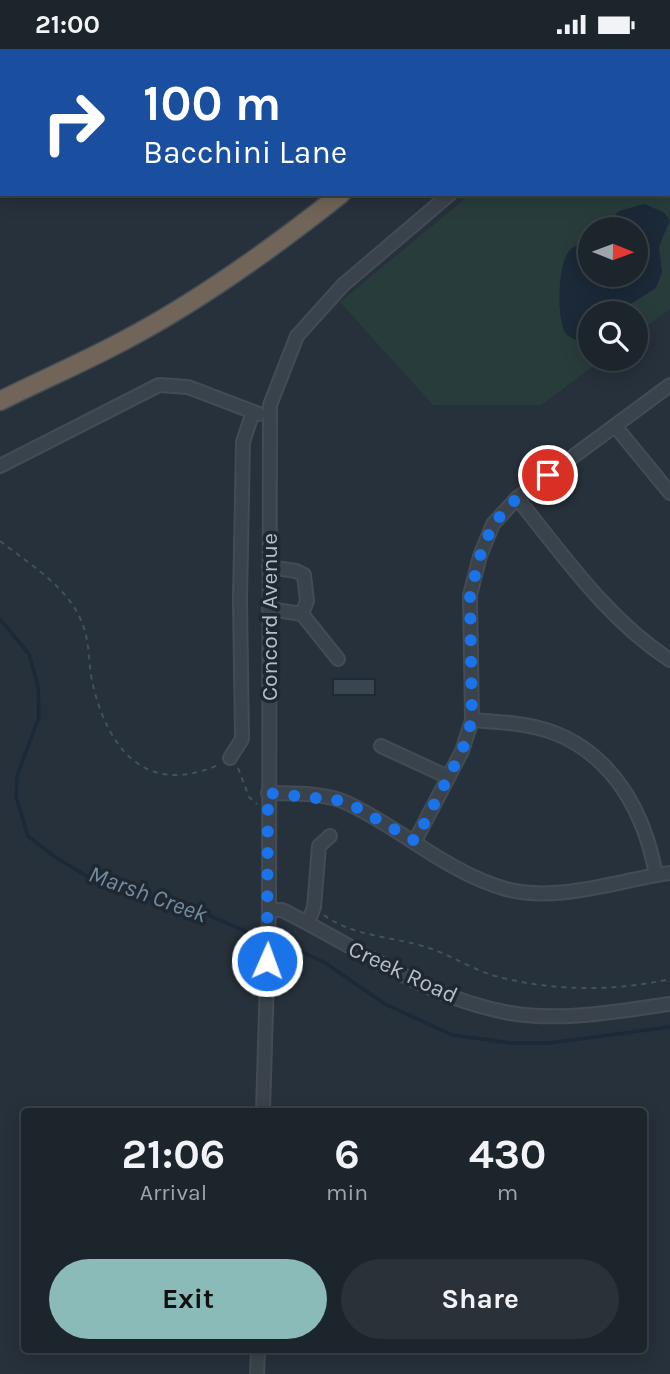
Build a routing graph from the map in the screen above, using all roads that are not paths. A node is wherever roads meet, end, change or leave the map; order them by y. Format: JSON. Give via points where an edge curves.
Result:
{"nodes":[{"id":1,"x":338,"y":196,"type":"edge"},
{"id":2,"x":448,"y":196,"type":"edge"},
{"id":3,"x":670,"y":385,"type":"edge"},
{"id":4,"x":0,"y":401,"type":"edge"},
{"id":5,"x":253,"y":412,"type":"junction"},
{"id":6,"x":270,"y":418,"type":"junction"},
{"id":7,"x":615,"y":426,"type":"junction"},
{"id":8,"x":0,"y":466,"type":"edge"},
{"id":9,"x":670,"y":493,"type":"edge"},
{"id":10,"x":517,"y":498,"type":"junction"},
{"id":11,"x":269,"y":567,"type":"junction"},
{"id":12,"x":269,"y":609,"type":"junction"},
{"id":13,"x":302,"y":614,"type":"junction"},
{"id":14,"x":338,"y":659,"type":"dead end"},
{"id":15,"x":670,"y":660,"type":"edge"},
{"id":16,"x":472,"y":720,"type":"junction"},
{"id":17,"x":381,"y":745,"type":"dead end"},
{"id":18,"x":230,"y":758,"type":"road end"},
{"id":19,"x":448,"y":777,"type":"junction"},
{"id":20,"x":268,"y":793,"type":"junction"},
{"id":21,"x":330,"y":836,"type":"dead end"},
{"id":22,"x":415,"y":841,"type":"junction"},
{"id":23,"x":670,"y":873,"type":"edge"},
{"id":24,"x":656,"y":875,"type":"junction"},
{"id":25,"x":269,"y":909,"type":"junction"},
{"id":26,"x":308,"y":923,"type":"junction"},
{"id":27,"x":670,"y":1004,"type":"edge"},
{"id":28,"x":263,"y":1108,"type":"edge"},
{"id":29,"x":258,"y":1353,"type":"edge"},
{"id":30,"x":257,"y":1374,"type":"edge"}],
"edges":[{"from":1,"to":4,"type":"highway","via":[[282,241],[185,305],[126,340]]},
{"from":2,"to":6,"type":"street","name":"Concord Avenue","via":[[343,285],[297,336],[270,405]]},
{"from":3,"to":7,"type":"street"},
{"from":5,"to":6,"type":"street"},
{"from":5,"to":8,"type":"street","via":[[188,387],[159,385]]},
{"from":5,"to":18,"type":"street","via":[[243,442],[242,739]]},
{"from":6,"to":11,"type":"street","name":"Concord Avenue"},
{"from":7,"to":9,"type":"street"},
{"from":7,"to":10,"type":"street"},
{"from":10,"to":15,"type":"street","via":[[607,608],[639,640]]},
{"from":10,"to":16,"type":"street","via":[[493,524],[470,595]]},
{"from":11,"to":12,"type":"street","name":"Concord Avenue"},
{"from":11,"to":13,"type":"street","via":[[304,575],[307,601]]},
{"from":12,"to":13,"type":"street"},
{"from":12,"to":20,"type":"street","name":"Concord Avenue"},
{"from":13,"to":14,"type":"street"},
{"from":16,"to":19,"type":"street"},
{"from":16,"to":24,"type":"street","via":[[521,725],[579,744],[621,785],[637,810],[650,841]]},
{"from":17,"to":19,"type":"street"},
{"from":19,"to":22,"type":"street"},
{"from":20,"to":22,"type":"street","via":[[345,801]]},
{"from":20,"to":25,"type":"street","name":"Concord Avenue"},
{"from":21,"to":26,"type":"street","via":[[319,846],[314,907]]},
{"from":22,"to":24,"type":"street","via":[[472,876],[508,890],[552,893]]},
{"from":23,"to":24,"type":"street"},
{"from":25,"to":26,"type":"street","name":"Creek Road"},
{"from":25,"to":28,"type":"street","name":"Concord Avenue"},
{"from":26,"to":27,"type":"street","name":"Creek Road","via":[[435,992],[511,1013],[583,1016]]},
{"from":29,"to":30,"type":"street"}]}
